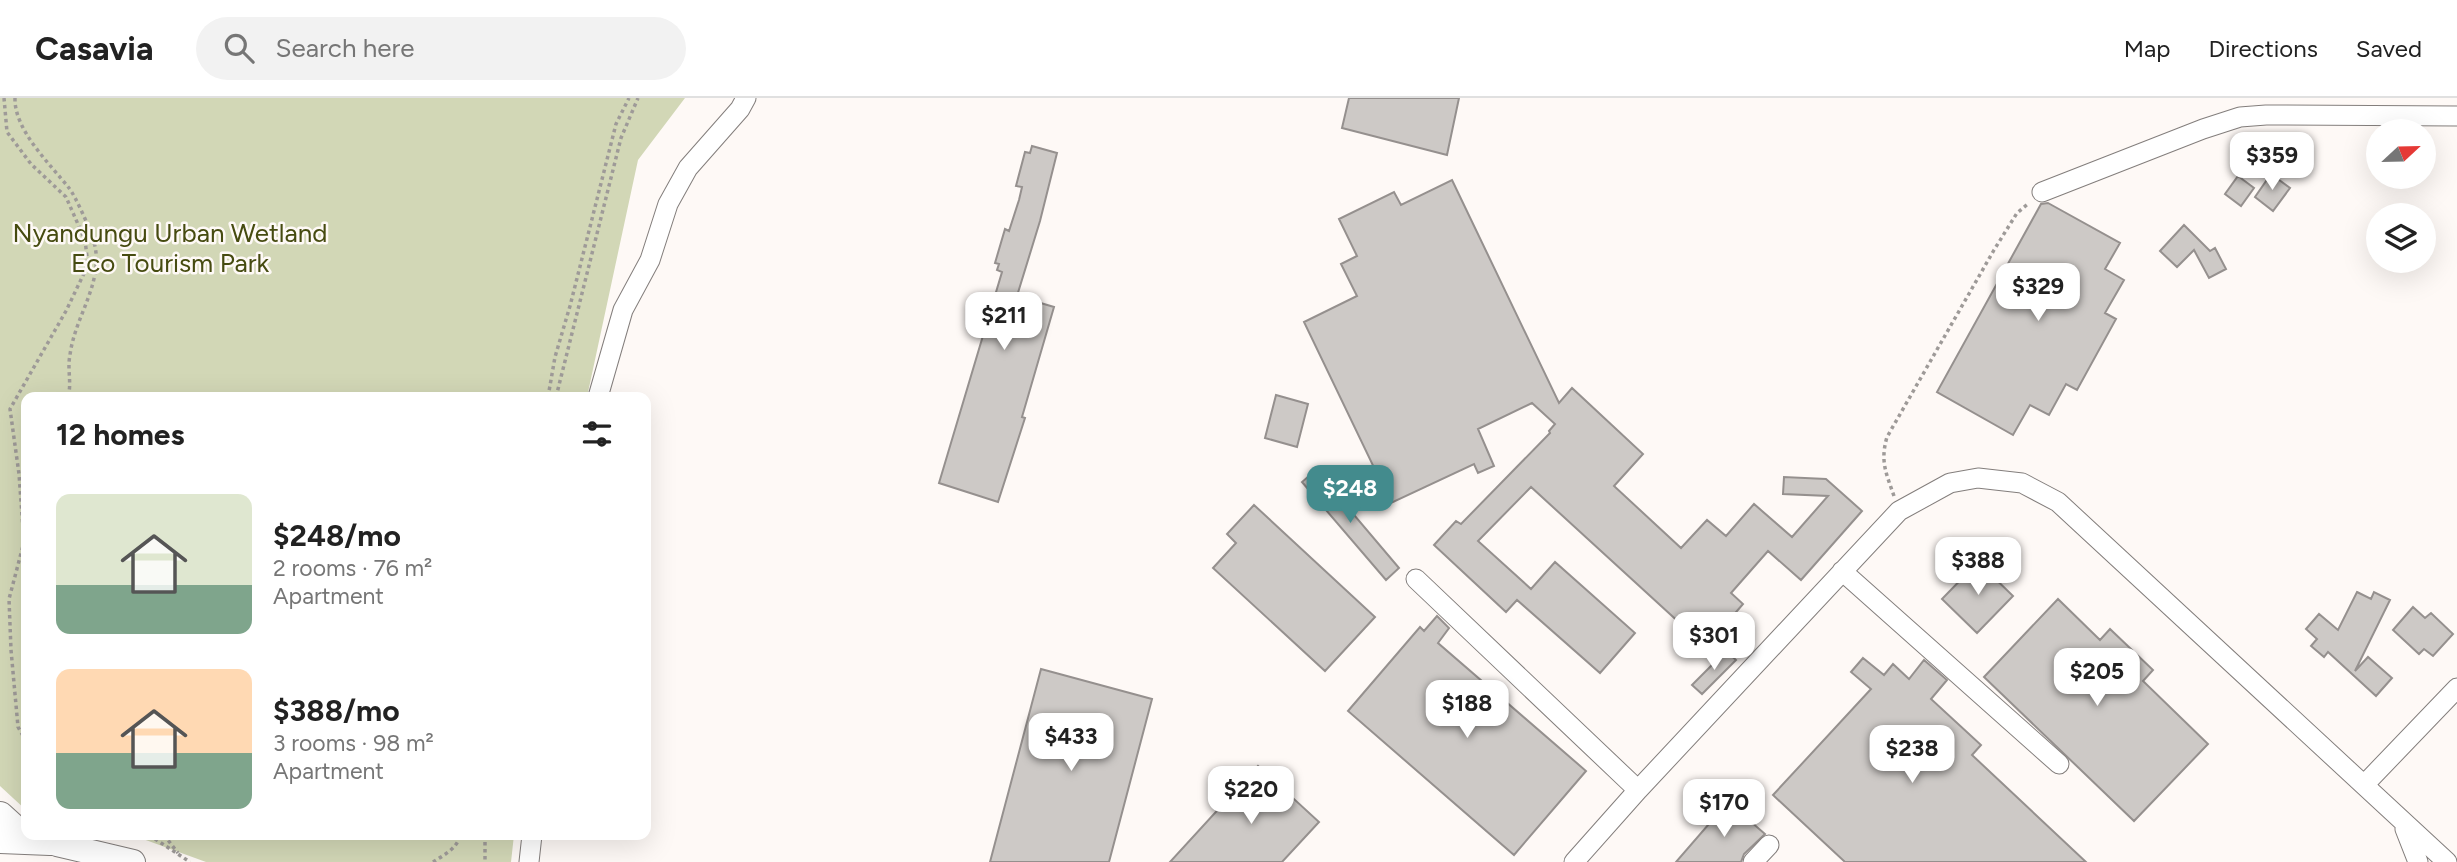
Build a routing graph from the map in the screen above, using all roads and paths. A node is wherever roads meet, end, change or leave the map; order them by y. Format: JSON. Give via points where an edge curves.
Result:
{"nodes":[{"id":1,"x":4,"y":98,"type":"edge"},
{"id":2,"x":15,"y":98,"type":"edge"},
{"id":3,"x":629,"y":98,"type":"edge"},
{"id":4,"x":638,"y":98,"type":"edge"},
{"id":5,"x":747,"y":98,"type":"edge"},
{"id":6,"x":2457,"y":116,"type":"edge"},
{"id":7,"x":2042,"y":192,"type":"joint"},
{"id":8,"x":69,"y":392,"type":"edge"},
{"id":9,"x":549,"y":392,"type":"edge"},
{"id":10,"x":557,"y":392,"type":"edge"},
{"id":11,"x":599,"y":392,"type":"edge"},
{"id":12,"x":21,"y":501,"type":"edge"},
{"id":13,"x":1899,"y":511,"type":"junction"},
{"id":14,"x":21,"y":553,"type":"edge"},
{"id":15,"x":1842,"y":571,"type":"junction"},
{"id":16,"x":1416,"y":579,"type":"dead end"},
{"id":17,"x":2457,"y":688,"type":"edge"},
{"id":18,"x":21,"y":732,"type":"edge"},
{"id":19,"x":2059,"y":764,"type":"dead end"},
{"id":20,"x":2364,"y":785,"type":"junction"},
{"id":21,"x":1638,"y":790,"type":"junction"},
{"id":22,"x":2402,"y":821,"type":"junction"},
{"id":23,"x":41,"y":840,"type":"edge"},
{"id":24,"x":156,"y":840,"type":"edge"},
{"id":25,"x":168,"y":840,"type":"edge"},
{"id":26,"x":459,"y":840,"type":"edge"},
{"id":27,"x":485,"y":840,"type":"edge"},
{"id":28,"x":531,"y":840,"type":"edge"},
{"id":29,"x":1769,"y":845,"type":"dead end"},
{"id":30,"x":181,"y":858,"type":"junction"},
{"id":31,"x":133,"y":862,"type":"edge"},
{"id":32,"x":190,"y":862,"type":"edge"},
{"id":33,"x":433,"y":862,"type":"edge"},
{"id":34,"x":485,"y":862,"type":"edge"},
{"id":35,"x":529,"y":862,"type":"edge"},
{"id":36,"x":1574,"y":862,"type":"edge"},
{"id":37,"x":1753,"y":862,"type":"edge"},
{"id":38,"x":2418,"y":862,"type":"edge"},
{"id":39,"x":2447,"y":862,"type":"edge"}],
"edges":[{"from":1,"to":12,"type":"path","via":[[7,132],[31,164],[66,197],[85,240],[88,265],[10,409]]},
{"from":2,"to":8,"type":"path","via":[[20,124],[70,190],[93,237],[98,264],[69,354]]},
{"from":3,"to":9,"type":"path","via":[[615,124]]},
{"from":4,"to":10,"type":"path","via":[[621,138]]},
{"from":5,"to":11,"type":"street","via":[[688,168],[668,204],[650,260],[623,310]]},
{"from":6,"to":7,"type":"street","via":[[2240,117]]},
{"from":7,"to":13,"type":"path","via":[[2017,213],[1887,437],[1882,453]]},
{"from":13,"to":15,"type":"street"},
{"from":13,"to":20,"type":"street","via":[[1950,484],[1978,478],[2022,483],[2058,502]]},
{"from":14,"to":18,"type":"path","via":[[9,599]]},
{"from":15,"to":19,"type":"street"},
{"from":15,"to":21,"type":"street"},
{"from":16,"to":21,"type":"street"},
{"from":17,"to":20,"type":"street"},
{"from":20,"to":22,"type":"street"},
{"from":21,"to":36,"type":"street"},
{"from":22,"to":38,"type":"street"},
{"from":22,"to":39,"type":"street"},
{"from":23,"to":31,"type":"main road"},
{"from":24,"to":30,"type":"path"},
{"from":25,"to":30,"type":"path"},
{"from":26,"to":33,"type":"path"},
{"from":27,"to":34,"type":"path"},
{"from":28,"to":35,"type":"street"},
{"from":29,"to":37,"type":"street"},
{"from":30,"to":32,"type":"path"}]}
